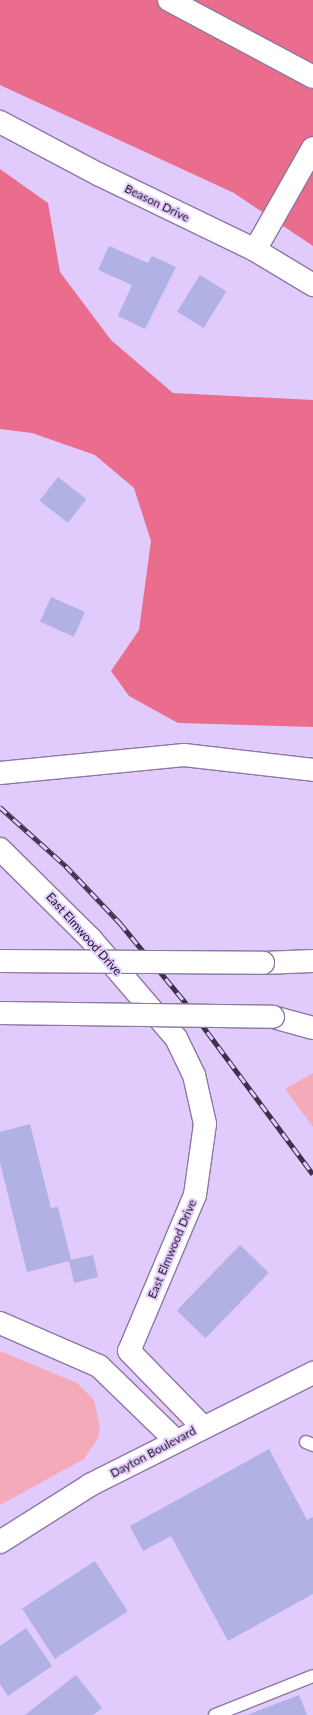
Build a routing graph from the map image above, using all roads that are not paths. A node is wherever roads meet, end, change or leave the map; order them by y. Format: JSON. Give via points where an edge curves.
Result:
{"nodes":[{"id":1,"x":169,"y":0,"type":"edge"},
{"id":2,"x":313,"y":76,"type":"edge"},
{"id":3,"x":0,"y":122,"type":"edge"},
{"id":4,"x":313,"y":148,"type":"edge"},
{"id":5,"x":255,"y":250,"type":"junction"},
{"id":6,"x":313,"y":285,"type":"edge"},
{"id":7,"x":313,"y":770,"type":"edge"},
{"id":8,"x":0,"y":773,"type":"edge"},
{"id":9,"x":0,"y":849,"type":"edge"},
{"id":10,"x":313,"y":960,"type":"edge"},
{"id":11,"x":0,"y":961,"type":"edge"},
{"id":12,"x":0,"y":1013,"type":"edge"},
{"id":13,"x":313,"y":1015,"type":"edge"},
{"id":14,"x":273,"y":1017,"type":"junction"},
{"id":15,"x":313,"y":1028,"type":"edge"},
{"id":16,"x":0,"y":1324,"type":"edge"},
{"id":17,"x":313,"y":1373,"type":"edge"},
{"id":18,"x":202,"y":1426,"type":"junction"},
{"id":19,"x":175,"y":1440,"type":"junction"},
{"id":20,"x":0,"y":1542,"type":"edge"},
{"id":21,"x":313,"y":1676,"type":"edge"},
{"id":22,"x":215,"y":1715,"type":"edge"}],
"edges":[{"from":1,"to":2,"type":"main road"},
{"from":3,"to":5,"type":"main road","name":"Beason Drive"},
{"from":4,"to":5,"type":"main road"},
{"from":5,"to":6,"type":"main road","name":"Beason Drive"},
{"from":7,"to":8,"type":"main road","via":[[184,755]]},
{"from":9,"to":18,"type":"main road","name":"East Elmwood Drive","via":[[79,927],[171,1032],[194,1075],[204,1124],[195,1195],[129,1351]]},
{"from":10,"to":11,"type":"main road","bridge":true,"via":[[263,964]]},
{"from":12,"to":14,"type":"main road","bridge":true},
{"from":13,"to":14,"type":"main road"},
{"from":14,"to":15,"type":"main road"},
{"from":16,"to":19,"type":"main road","via":[[99,1366]]},
{"from":17,"to":18,"type":"main road","name":"Dayton Boulevard"},
{"from":18,"to":19,"type":"main road","name":"Dayton Boulevard"},
{"from":19,"to":20,"type":"main road","name":"Dayton Boulevard","via":[[90,1485]]},
{"from":21,"to":22,"type":"lane"}]}
